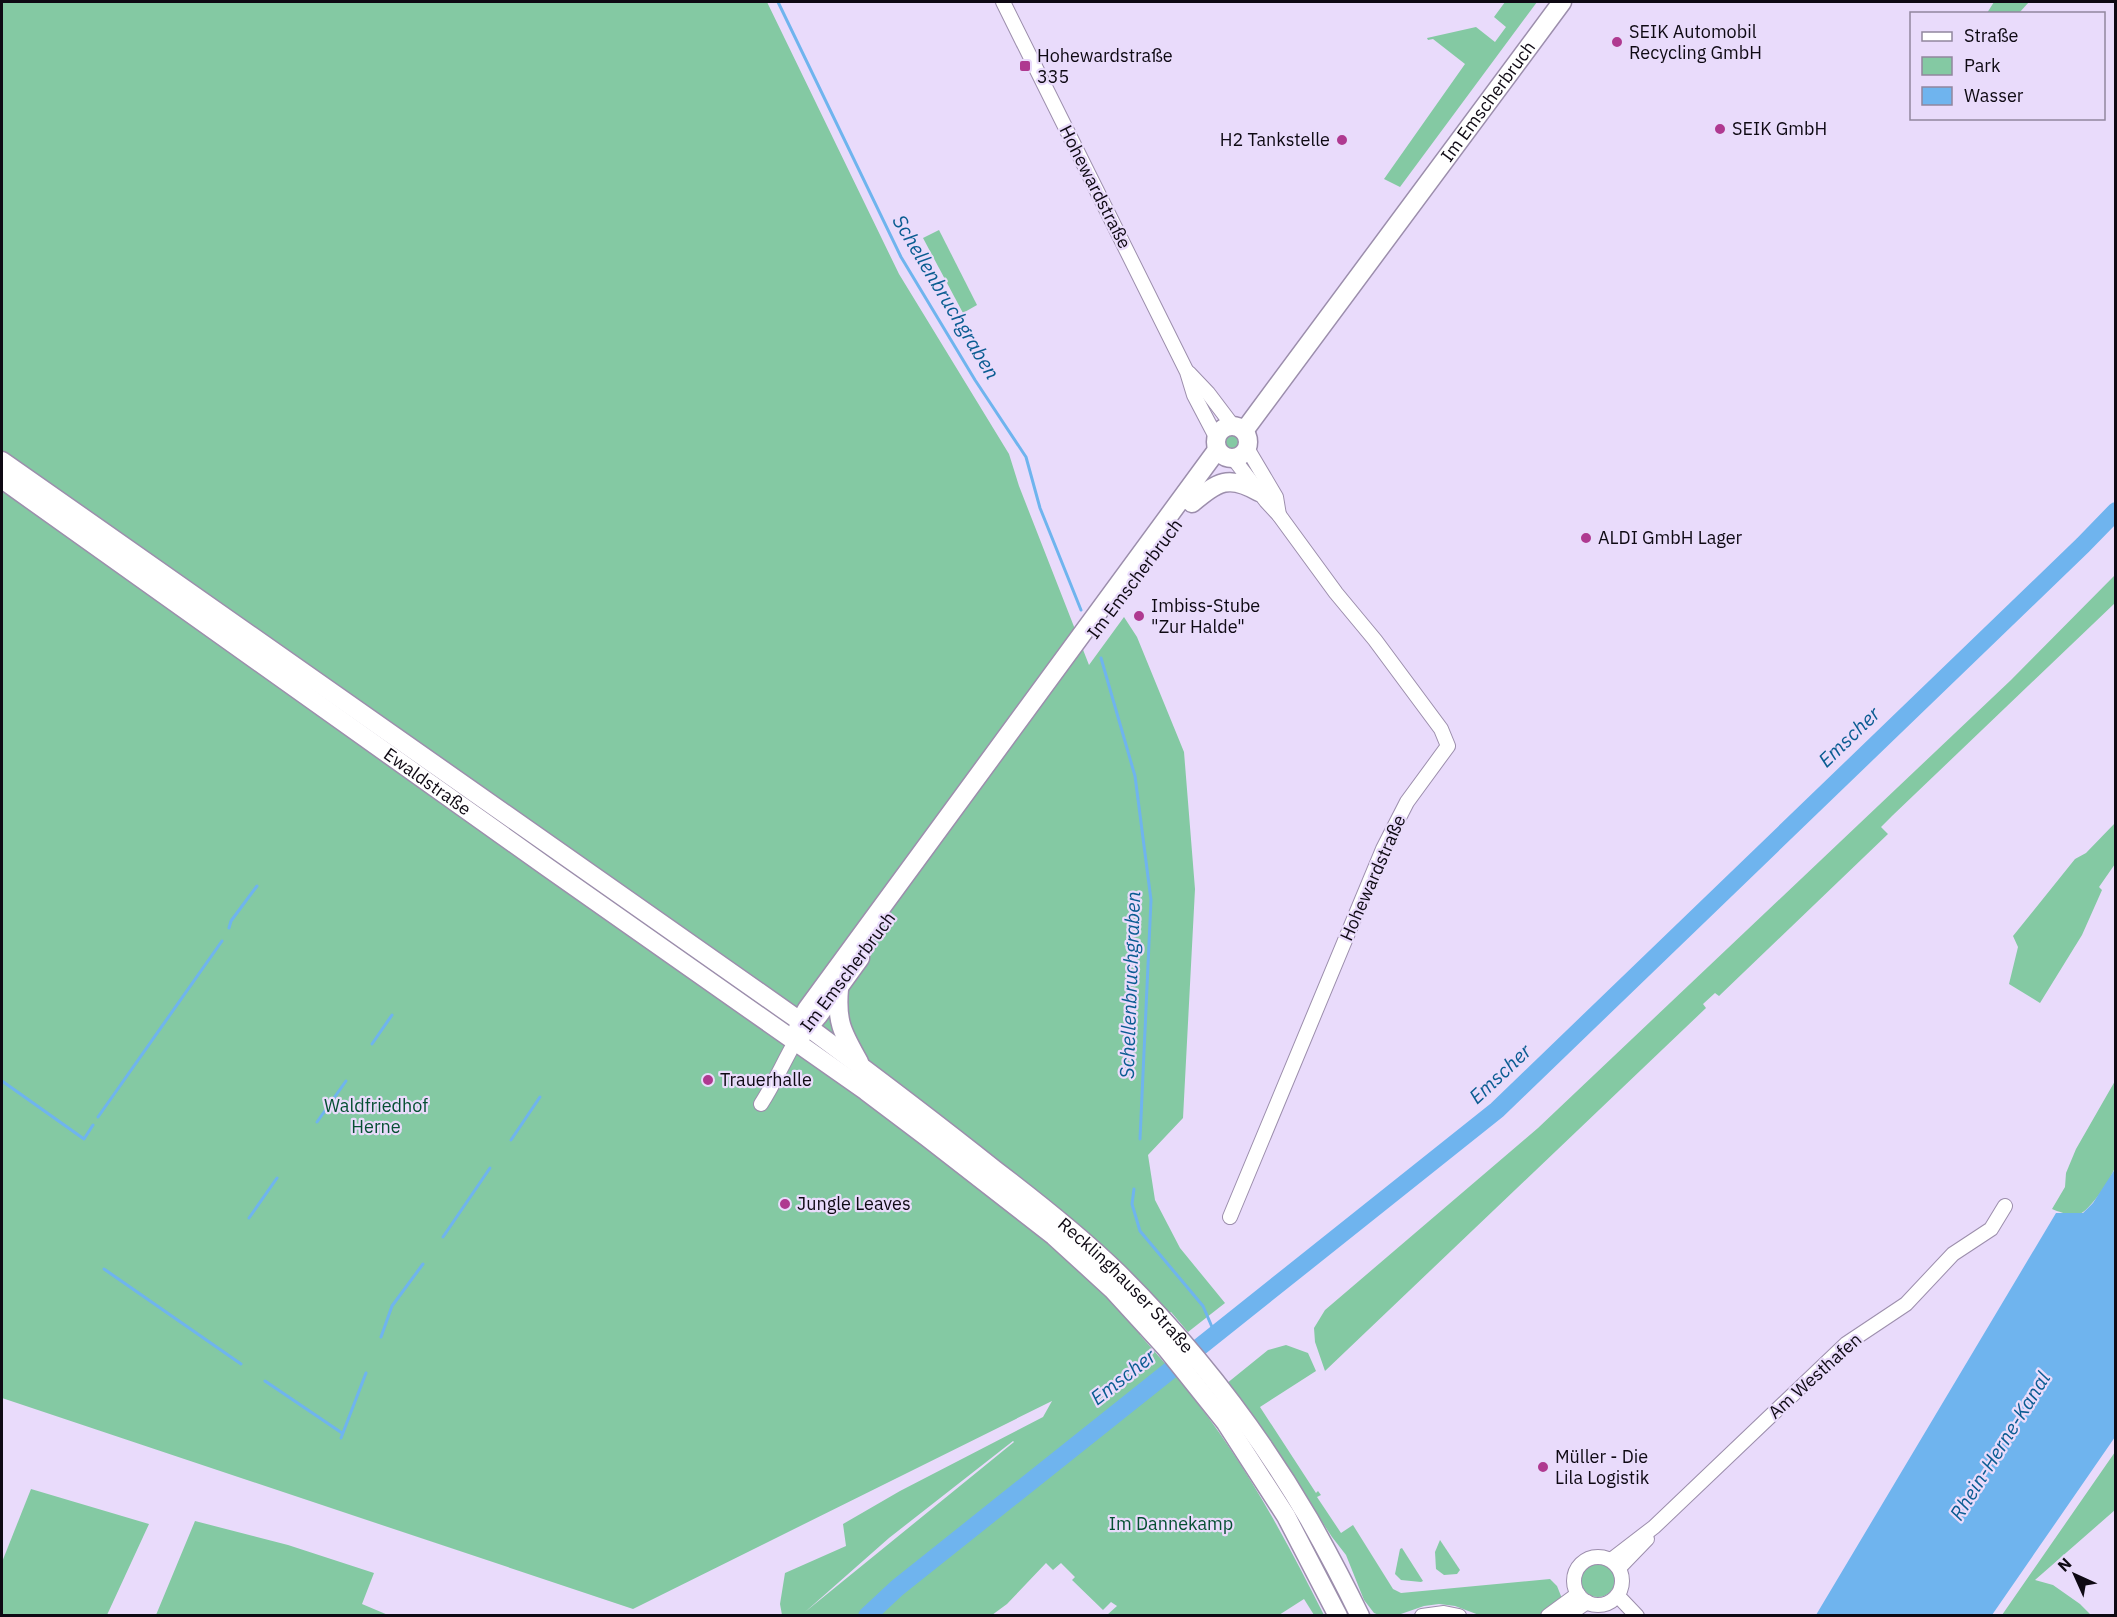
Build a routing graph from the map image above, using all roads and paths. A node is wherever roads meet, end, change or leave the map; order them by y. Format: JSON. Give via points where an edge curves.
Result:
{"nodes":[{"id":1,"x":1003,"y":2,"type":"edge"},
{"id":2,"x":1548,"y":2,"type":"edge"},
{"id":3,"x":1562,"y":2,"type":"edge"},
{"id":4,"x":1409,"y":200,"type":"junction"},
{"id":5,"x":1187,"y":372,"type":"junction"},
{"id":6,"x":1232,"y":442,"type":"junction"},
{"id":7,"x":2,"y":461,"type":"edge"},
{"id":8,"x":2,"y":479,"type":"edge"},
{"id":9,"x":1259,"y":492,"type":"junction"},
{"id":10,"x":1192,"y":503,"type":"junction"},
{"id":11,"x":1279,"y":515,"type":"junction"},
{"id":12,"x":839,"y":988,"type":"junction"},
{"id":13,"x":804,"y":1024,"type":"junction"},
{"id":14,"x":795,"y":1042,"type":"junction"},
{"id":15,"x":861,"y":1066,"type":"junction"},
{"id":16,"x":761,"y":1104,"type":"dead end"},
{"id":17,"x":2006,"y":1206,"type":"dead end"},
{"id":18,"x":1230,"y":1217,"type":"dead end"},
{"id":19,"x":1173,"y":1343,"type":"junction"},
{"id":20,"x":1199,"y":1375,"type":"junction"},
{"id":21,"x":1615,"y":1564,"type":"junction"},
{"id":22,"x":1618,"y":1596,"type":"junction"},
{"id":23,"x":1582,"y":1598,"type":"junction"},
{"id":24,"x":1338,"y":1616,"type":"edge"},
{"id":25,"x":1360,"y":1616,"type":"edge"},
{"id":26,"x":1422,"y":1616,"type":"edge"},
{"id":27,"x":1459,"y":1616,"type":"edge"},
{"id":28,"x":1548,"y":1616,"type":"edge"},
{"id":29,"x":1567,"y":1616,"type":"edge"},
{"id":30,"x":1637,"y":1616,"type":"edge"}],
"edges":[{"from":1,"to":5,"type":"street","name":"Hohewardstraße"},
{"from":2,"to":4,"type":"main road","name":"Im Emscherbruch"},
{"from":3,"to":4,"type":"main road","name":"Im Emscherbruch"},
{"from":4,"to":6,"type":"main road","name":"Im Emscherbruch"},
{"from":5,"to":6,"type":"street","name":"Hohewardstraße","via":[[1208,393]]},
{"from":5,"to":6,"type":"street","name":"Hohewardstraße","via":[[1194,395]]},
{"from":6,"to":9,"type":"street","name":"Hohewardstraße"},
{"from":6,"to":10,"type":"main road","name":"Im Emscherbruch"},
{"from":6,"to":11,"type":"street","name":"Hohewardstraße","via":[[1276,497]]},
{"from":6,"to":13,"type":"main road","name":"Im Emscherbruch"},
{"from":7,"to":13,"type":"main road","name":"Ewaldstraße"},
{"from":8,"to":14,"type":"main road","name":"Ewaldstraße"},
{"from":9,"to":10,"type":"main road","via":[[1244,483],[1230,481],[1216,484]]},
{"from":9,"to":11,"type":"street","name":"Hohewardstraße"},
{"from":10,"to":12,"type":"main road","name":"Im Emscherbruch"},
{"from":11,"to":18,"type":"street","name":"Hohewardstraße","via":[[1441,729],[1448,746],[1407,802],[1383,849]]},
{"from":12,"to":13,"type":"main road","name":"Im Emscherbruch"},
{"from":12,"to":15,"type":"main road","via":[[837,1012],[841,1028]]},
{"from":13,"to":14,"type":"main road","name":"Im Emscherbruch"},
{"from":13,"to":15,"type":"main road","name":"Recklinghauser Straße"},
{"from":14,"to":16,"type":"street"},
{"from":14,"to":19,"type":"main road","name":"Recklinghauser Straße","via":[[927,1137],[1054,1236]]},
{"from":15,"to":19,"type":"main road","name":"Recklinghauser Straße","via":[[1060,1221],[1117,1272]]},
{"from":17,"to":21,"type":"street","name":"Am Westhafen","via":[[1991,1229],[1953,1254],[1906,1304],[1846,1344],[1654,1527],[1648,1538]]},
{"from":19,"to":20,"type":"main road","name":"Recklinghauser Straße"},
{"from":20,"to":24,"type":"main road","name":"Recklinghauser Straße","via":[[1271,1492]]},
{"from":20,"to":25,"type":"main road","name":"Recklinghauser Straße","via":[[1282,1475]]},
{"from":21,"to":22,"type":"street","via":[[1623,1582]]},
{"from":21,"to":23,"type":"street","via":[[1597,1557],[1584,1562],[1575,1574],[1575,1587]]},
{"from":22,"to":23,"type":"street","via":[[1595,1605]]},
{"from":22,"to":30,"type":"street"},
{"from":23,"to":28,"type":"street"},
{"from":23,"to":29,"type":"street"},
{"from":26,"to":27,"type":"street"}]}
